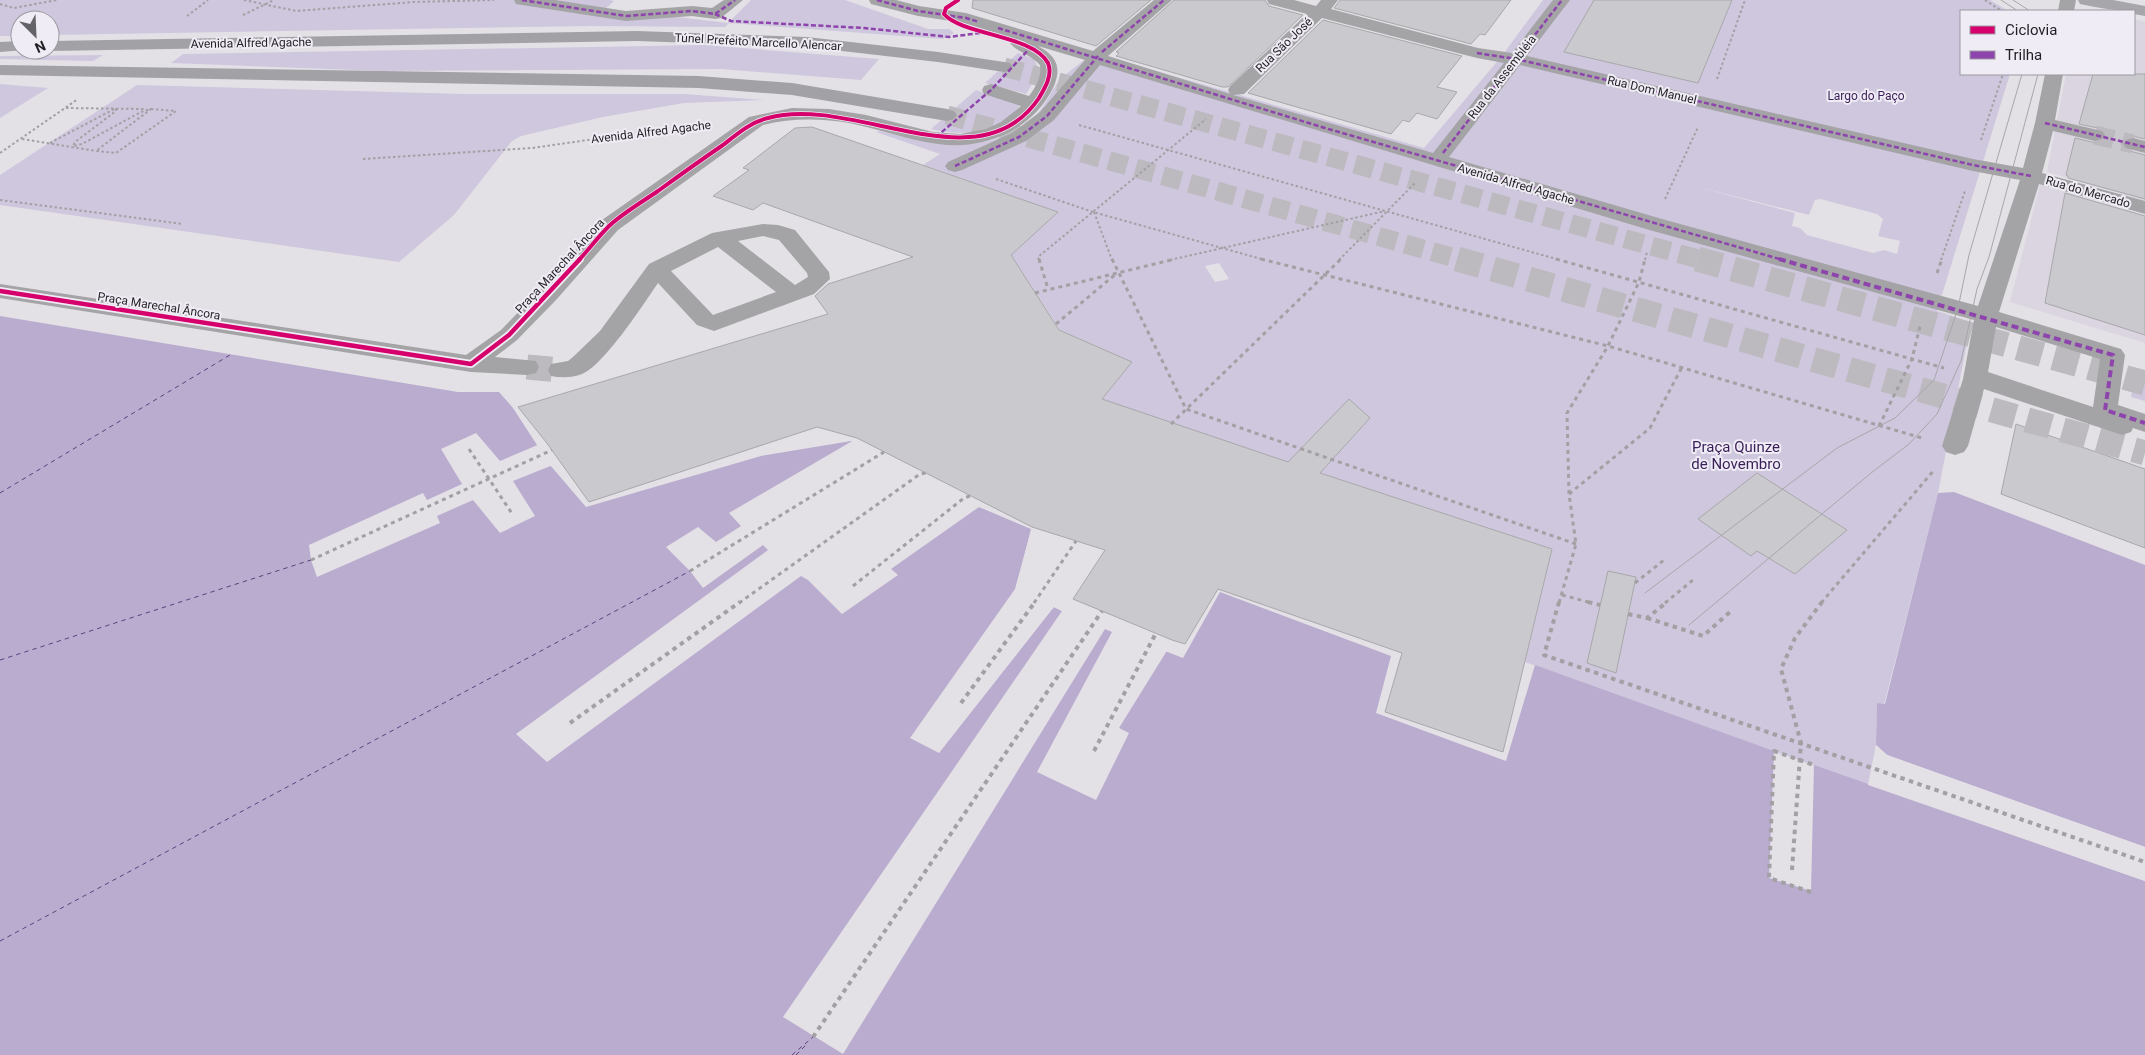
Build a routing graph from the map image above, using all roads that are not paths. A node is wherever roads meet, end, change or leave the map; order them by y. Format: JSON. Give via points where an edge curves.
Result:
{"nodes":[{"id":1,"x":522,"y":0,"type":"edge"},
{"id":2,"x":735,"y":0,"type":"edge"},
{"id":3,"x":877,"y":0,"type":"edge"},
{"id":4,"x":1164,"y":0,"type":"edge"},
{"id":5,"x":1275,"y":0,"type":"edge"},
{"id":6,"x":1562,"y":0,"type":"edge"},
{"id":7,"x":2086,"y":0,"type":"edge"},
{"id":8,"x":1325,"y":6,"type":"edge"},
{"id":9,"x":951,"y":7,"type":"edge"},
{"id":10,"x":2145,"y":12,"type":"edge"},
{"id":11,"x":512,"y":38,"type":"joint"},
{"id":12,"x":60,"y":46,"type":"edge"},
{"id":13,"x":1099,"y":55,"type":"junction"},
{"id":14,"x":1516,"y":59,"type":"junction"},
{"id":15,"x":1004,"y":67,"type":"tunnel mouth"},
{"id":16,"x":0,"y":70,"type":"edge"},
{"id":17,"x":2054,"y":75,"type":"edge"},
{"id":18,"x":991,"y":90,"type":"dead end"},
{"id":19,"x":1233,"y":95,"type":"junction"},
{"id":20,"x":1041,"y":110,"type":"junction"},
{"id":21,"x":946,"y":115,"type":"tunnel mouth"},
{"id":22,"x":2046,"y":123,"type":"junction"},
{"id":23,"x":2095,"y":135,"type":"tunnel mouth"},
{"id":24,"x":1441,"y":156,"type":"junction"},
{"id":25,"x":955,"y":166,"type":"road end"},
{"id":26,"x":2031,"y":176,"type":"junction"},
{"id":27,"x":2145,"y":208,"type":"edge"},
{"id":28,"x":720,"y":238,"type":"junction"},
{"id":29,"x":657,"y":269,"type":"junction"},
{"id":30,"x":0,"y":291,"type":"edge"},
{"id":31,"x":792,"y":294,"type":"junction"},
{"id":32,"x":1986,"y":316,"type":"junction"},
{"id":33,"x":471,"y":364,"type":"junction"},
{"id":34,"x":527,"y":367,"type":"tunnel mouth"},
{"id":35,"x":560,"y":370,"type":"tunnel mouth"},
{"id":36,"x":1976,"y":377,"type":"junction"},
{"id":37,"x":2145,"y":423,"type":"edge"},
{"id":38,"x":2145,"y":433,"type":"edge"},
{"id":39,"x":1955,"y":446,"type":"road end"}],
"edges":[{"from":1,"to":2,"type":"street","via":[[641,16],[692,11],[715,14]]},
{"from":3,"to":9,"type":"street","name":"Avenida Alfred Agache","via":[[918,11]]},
{"from":4,"to":13,"type":"street"},
{"from":5,"to":8,"type":"street","name":"Rua Dom Manuel"},
{"from":6,"to":14,"type":"street","name":"Rua da Assembléia"},
{"from":7,"to":10,"type":"main road"},
{"from":8,"to":14,"type":"street","name":"Rua Dom Manuel","via":[[1476,53]]},
{"from":8,"to":19,"type":"street","name":"Rua São José"},
{"from":9,"to":13,"type":"street","name":"Avenida Alfred Agache","via":[[966,18]]},
{"from":9,"to":20,"type":"street","name":"Praça Marechal Âncora","via":[[950,21],[1016,42],[1041,55],[1048,63],[1051,71]]},
{"from":11,"to":12,"type":"highway","name":"Avenida Alfred Agache"},
{"from":11,"to":15,"type":"highway","name":"Túnel Prefeito Marcello Alencar","via":[[637,36],[807,42]]},
{"from":13,"to":19,"type":"street","name":"Avenida Alfred Agache"},
{"from":13,"to":20,"type":"street","via":[[1075,85]]},
{"from":14,"to":24,"type":"street","name":"Rua da Assembléia"},
{"from":14,"to":26,"type":"street","name":"Rua Dom Manuel"},
{"from":16,"to":21,"type":"highway","name":"Avenida Alfred Agache","via":[[699,82],[792,89]]},
{"from":17,"to":22,"type":"street"},
{"from":18,"to":20,"type":"street"},
{"from":19,"to":24,"type":"street","name":"Avenida Alfred Agache"},
{"from":20,"to":25,"type":"street","via":[[1019,137]]},
{"from":20,"to":33,"type":"street","name":"Praça Marechal Âncora","via":[[1001,131],[967,139],[943,139],[827,115],[775,114],[756,121],[610,225],[509,335]]},
{"from":22,"to":23,"type":"street"},
{"from":22,"to":26,"type":"street"},
{"from":24,"to":32,"type":"street","name":"Avenida Alfred Agache","via":[[1654,224]]},
{"from":26,"to":27,"type":"street","name":"Rua do Mercado"},
{"from":26,"to":32,"type":"street"},
{"from":28,"to":29,"type":"street"},
{"from":28,"to":31,"type":"street"},
{"from":28,"to":31,"type":"street","via":[[763,230],[787,235],[818,272],[819,280]]},
{"from":29,"to":31,"type":"street","via":[[705,320],[714,324]]},
{"from":29,"to":35,"type":"street","via":[[608,336],[582,363]]},
{"from":30,"to":33,"type":"street","name":"Praça Marechal Âncora"},
{"from":32,"to":36,"type":"street"},
{"from":32,"to":37,"type":"street","name":"Avenida Alfred Agache","via":[[2113,355],[2105,410]]},
{"from":33,"to":34,"type":"street"},
{"from":36,"to":38,"type":"street"},
{"from":36,"to":39,"type":"street"}]}
